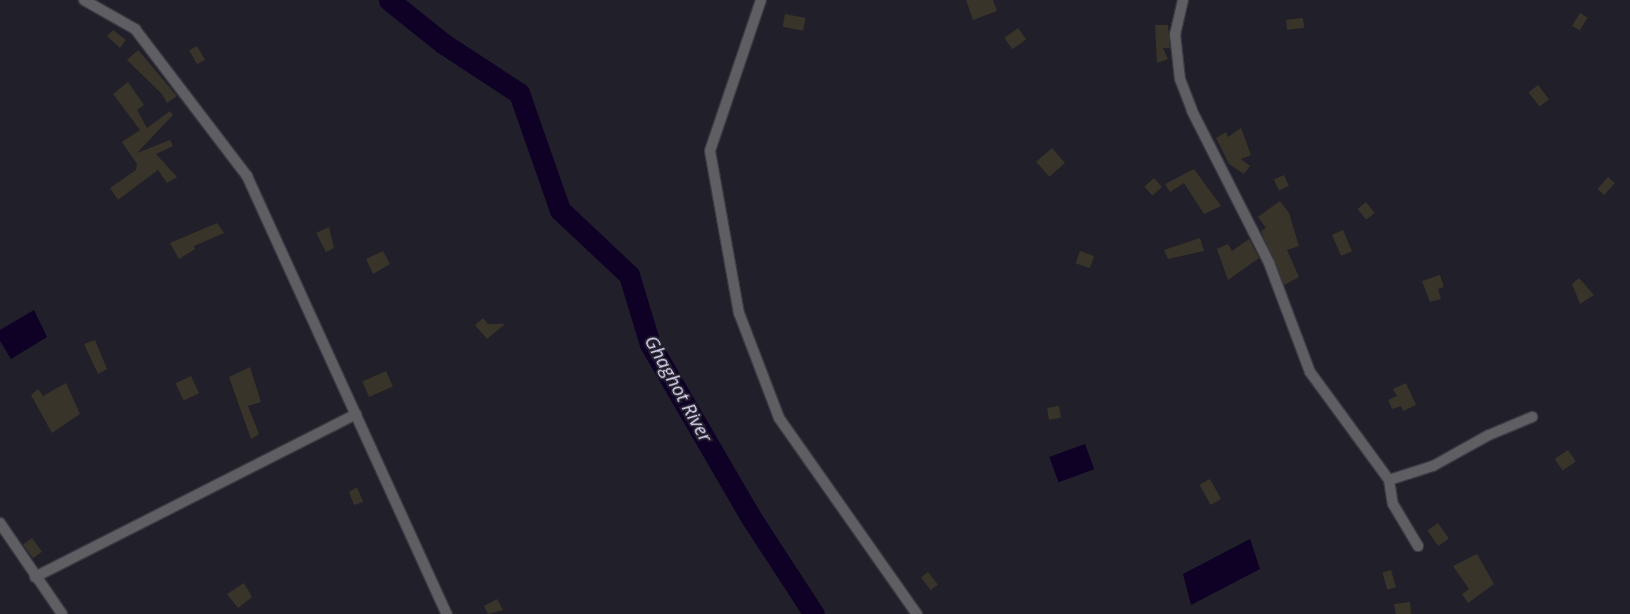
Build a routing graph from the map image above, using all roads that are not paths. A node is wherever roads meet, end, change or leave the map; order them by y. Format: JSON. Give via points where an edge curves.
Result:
{"nodes":[{"id":1,"x":84,"y":0,"type":"edge"},
{"id":2,"x":762,"y":0,"type":"edge"},
{"id":3,"x":1183,"y":0,"type":"edge"},
{"id":4,"x":356,"y":414,"type":"junction"},
{"id":5,"x":1532,"y":417,"type":"dead end"},
{"id":6,"x":1389,"y":480,"type":"junction"},
{"id":7,"x":0,"y":523,"type":"edge"},
{"id":8,"x":1418,"y":546,"type":"dead end"},
{"id":9,"x":35,"y":577,"type":"junction"},
{"id":10,"x":62,"y":614,"type":"edge"},
{"id":11,"x":447,"y":614,"type":"edge"},
{"id":12,"x":917,"y":614,"type":"edge"}],
"edges":[{"from":1,"to":4,"type":"street","via":[[135,29],[247,176]]},
{"from":2,"to":12,"type":"street","via":[[710,151],[738,313],[779,418]]},
{"from":3,"to":6,"type":"street","via":[[1175,34],[1180,78],[1192,111],[1269,263],[1310,372]]},
{"from":4,"to":9,"type":"street"},
{"from":4,"to":11,"type":"street"},
{"from":5,"to":6,"type":"street","via":[[1489,435],[1433,466]]},
{"from":6,"to":8,"type":"street","via":[[1393,504]]},
{"from":7,"to":9,"type":"street"},
{"from":9,"to":10,"type":"street"}]}
